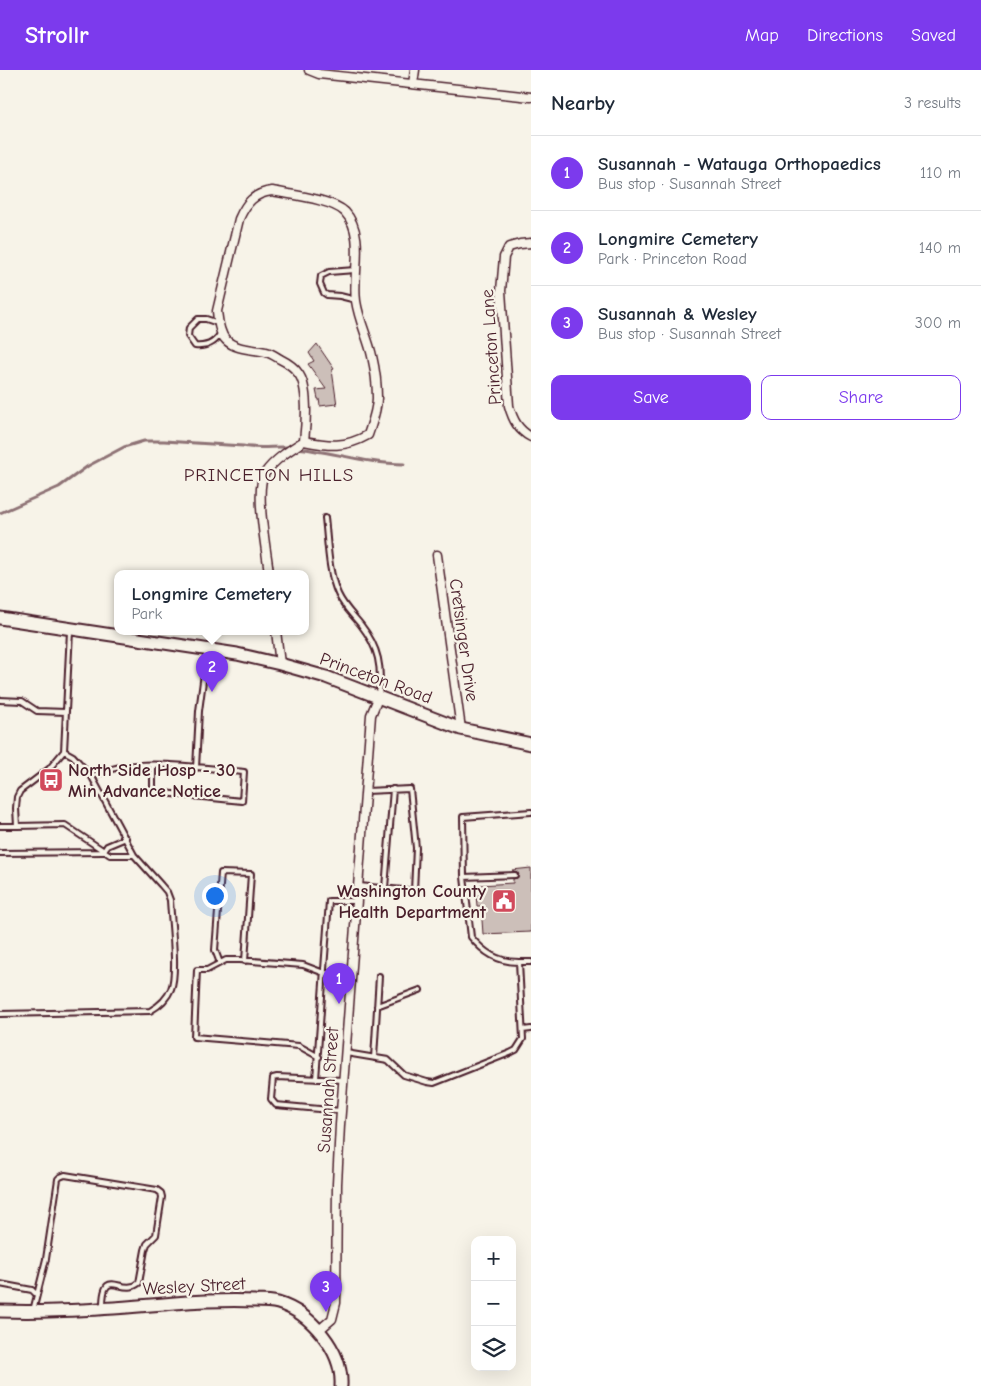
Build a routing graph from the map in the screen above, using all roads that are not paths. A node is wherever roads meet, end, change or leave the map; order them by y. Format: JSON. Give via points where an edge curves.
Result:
{"nodes":[{"id":1,"x":309,"y":70,"type":"edge"},
{"id":2,"x":415,"y":70,"type":"edge"},
{"id":3,"x":413,"y":84,"type":"junction"},
{"id":4,"x":531,"y":97,"type":"edge"},
{"id":5,"x":531,"y":244,"type":"edge"},
{"id":6,"x":355,"y":270,"type":"junction"},
{"id":7,"x":356,"y":300,"type":"junction"},
{"id":8,"x":218,"y":323,"type":"junction"},
{"id":9,"x":221,"y":332,"type":"junction"},
{"id":10,"x":531,"y":437,"type":"edge"},
{"id":11,"x":304,"y":441,"type":"junction"},
{"id":12,"x":325,"y":518,"type":"dead end"},
{"id":13,"x":437,"y":555,"type":"dead end"},
{"id":14,"x":269,"y":570,"type":"edge"},
{"id":15,"x":0,"y":618,"type":"edge"},
{"id":16,"x":70,"y":628,"type":"junction"},
{"id":17,"x":276,"y":635,"type":"edge"},
{"id":18,"x":207,"y":650,"type":"junction"},
{"id":19,"x":280,"y":664,"type":"junction"},
{"id":20,"x":378,"y":696,"type":"junction"},
{"id":21,"x":0,"y":700,"type":"edge"},
{"id":22,"x":66,"y":712,"type":"junction"},
{"id":23,"x":461,"y":729,"type":"junction"},
{"id":24,"x":531,"y":744,"type":"edge"},
{"id":25,"x":64,"y":750,"type":"junction"},
{"id":26,"x":153,"y":766,"type":"junction"},
{"id":27,"x":196,"y":768,"type":"junction"},
{"id":28,"x":92,"y":777,"type":"junction"},
{"id":29,"x":393,"y":789,"type":"junction"},
{"id":30,"x":366,"y":791,"type":"junction"},
{"id":31,"x":531,"y":812,"type":"edge"},
{"id":32,"x":0,"y":826,"type":"edge"},
{"id":33,"x":17,"y":826,"type":"junction"},
{"id":34,"x":126,"y":838,"type":"junction"},
{"id":35,"x":103,"y":852,"type":"junction"},
{"id":36,"x":0,"y":853,"type":"edge"},
{"id":37,"x":134,"y":855,"type":"junction"},
{"id":38,"x":515,"y":875,"type":"dead end"},
{"id":39,"x":464,"y":877,"type":"junction"},
{"id":40,"x":359,"y":886,"type":"junction"},
{"id":41,"x":385,"y":888,"type":"junction"},
{"id":42,"x":358,"y":902,"type":"junction"},
{"id":43,"x":245,"y":961,"type":"junction"},
{"id":44,"x":519,"y":962,"type":"junction"},
{"id":45,"x":531,"y":962,"type":"edge"},
{"id":46,"x":220,"y":963,"type":"junction"},
{"id":47,"x":324,"y":974,"type":"junction"},
{"id":48,"x":352,"y":976,"type":"junction"},
{"id":49,"x":379,"y":976,"type":"dead end"},
{"id":50,"x":420,"y":990,"type":"dead end"},
{"id":51,"x":377,"y":1006,"type":"junction"},
{"id":52,"x":0,"y":1014,"type":"edge"},
{"id":53,"x":531,"y":1029,"type":"edge"},
{"id":54,"x":523,"y":1030,"type":"junction"},
{"id":55,"x":346,"y":1053,"type":"junction"},
{"id":56,"x":319,"y":1057,"type":"junction"},
{"id":57,"x":374,"y":1058,"type":"junction"},
{"id":58,"x":316,"y":1079,"type":"junction"},
{"id":59,"x":344,"y":1080,"type":"junction"},
{"id":60,"x":342,"y":1111,"type":"junction"},
{"id":61,"x":0,"y":1284,"type":"edge"},
{"id":62,"x":36,"y":1294,"type":"junction"},
{"id":63,"x":103,"y":1308,"type":"junction"},
{"id":64,"x":0,"y":1311,"type":"edge"},
{"id":65,"x":33,"y":1311,"type":"junction"},
{"id":66,"x":318,"y":1331,"type":"junction"},
{"id":67,"x":342,"y":1386,"type":"edge"}],
"edges":[{"from":1,"to":3,"type":"street"},
{"from":2,"to":3,"type":"street"},
{"from":3,"to":4,"type":"street"},
{"from":5,"to":10,"type":"street","name":"Princeton Lane","via":[[509,248],[504,257],[501,291],[509,406],[518,428]]},
{"from":6,"to":7,"type":"street"},
{"from":6,"to":7,"type":"lane","via":[[324,273],[320,280],[327,295]]},
{"from":6,"to":8,"type":"street","via":[[355,232],[346,213],[335,204],[272,191],[262,192],[245,205],[239,219],[217,311]]},
{"from":7,"to":11,"type":"street","via":[[372,356],[377,400],[368,435],[338,446]]},
{"from":8,"to":9,"type":"street"},
{"from":8,"to":9,"type":"lane","via":[[198,319],[189,328],[188,336],[195,346],[203,346],[213,343]]},
{"from":9,"to":11,"type":"street","via":[[233,344],[269,352],[299,373],[304,387]]},
{"from":11,"to":14,"type":"street","via":[[279,458],[264,474],[261,483]]},
{"from":12,"to":20,"type":"lane","via":[[334,583],[348,610],[376,649],[381,676]]},
{"from":13,"to":23,"type":"street","name":"Cretsinger Drive"},
{"from":15,"to":16,"type":"street","name":"Princeton Road"},
{"from":16,"to":18,"type":"street","name":"Princeton Road"},
{"from":16,"to":22,"type":"lane"},
{"from":17,"to":19,"type":"street"},
{"from":18,"to":19,"type":"street","name":"Princeton Road"},
{"from":18,"to":27,"type":"lane"},
{"from":19,"to":20,"type":"street","name":"Princeton Road"},
{"from":20,"to":23,"type":"street","name":"Princeton Road"},
{"from":20,"to":30,"type":"street","name":"Susannah Street","via":[[371,715]]},
{"from":21,"to":22,"type":"lane","via":[[22,701],[38,711]]},
{"from":22,"to":25,"type":"lane"},
{"from":23,"to":24,"type":"street","name":"Princeton Road"},
{"from":25,"to":28,"type":"lane"},
{"from":25,"to":33,"type":"lane","via":[[49,769],[20,790]]},
{"from":26,"to":27,"type":"lane"},
{"from":26,"to":27,"type":"lane","via":[[153,792],[242,801],[244,772]]},
{"from":26,"to":28,"type":"lane","via":[[146,764],[117,769]]},
{"from":28,"to":34,"type":"lane"},
{"from":29,"to":30,"type":"lane"},
{"from":29,"to":41,"type":"lane"},
{"from":29,"to":41,"type":"lane","via":[[410,789],[416,848],[414,891]]},
{"from":30,"to":40,"type":"street","name":"Susannah Street"},
{"from":31,"to":39,"type":"lane","via":[[463,817]]},
{"from":32,"to":33,"type":"lane"},
{"from":33,"to":35,"type":"lane","via":[[66,825]]},
{"from":34,"to":35,"type":"lane","via":[[107,846]]},
{"from":34,"to":37,"type":"lane"},
{"from":35,"to":36,"type":"lane"},
{"from":35,"to":37,"type":"lane"},
{"from":37,"to":52,"type":"lane","via":[[162,884],[170,900],[174,970],[166,998],[150,1011]]},
{"from":38,"to":39,"type":"lane"},
{"from":39,"to":44,"type":"lane","via":[[471,937],[498,960]]},
{"from":40,"to":41,"type":"lane"},
{"from":40,"to":42,"type":"street","name":"Susannah Street"},
{"from":42,"to":47,"type":"lane","via":[[329,901]]},
{"from":42,"to":48,"type":"street","name":"Susannah Street"},
{"from":43,"to":46,"type":"lane","via":[[226,960]]},
{"from":43,"to":46,"type":"lane","via":[[251,874],[221,873],[215,950]]},
{"from":43,"to":47,"type":"lane","via":[[303,965]]},
{"from":44,"to":45,"type":"lane"},
{"from":44,"to":54,"type":"lane"},
{"from":46,"to":56,"type":"lane","via":[[207,970],[197,970],[194,1037],[299,1046]]},
{"from":47,"to":48,"type":"lane"},
{"from":47,"to":56,"type":"lane"},
{"from":48,"to":55,"type":"street","name":"Susannah Street"},
{"from":49,"to":51,"type":"lane"},
{"from":50,"to":51,"type":"lane"},
{"from":51,"to":57,"type":"lane"},
{"from":53,"to":54,"type":"lane"},
{"from":54,"to":57,"type":"lane","via":[[524,1038],[516,1050],[434,1083],[404,1075],[388,1060]]},
{"from":55,"to":57,"type":"lane"},
{"from":55,"to":59,"type":"street","name":"Susannah Street"},
{"from":56,"to":58,"type":"lane"},
{"from":58,"to":59,"type":"lane"},
{"from":58,"to":60,"type":"lane","via":[[273,1078],[271,1100],[276,1105]]},
{"from":59,"to":60,"type":"street","name":"Susannah Street"},
{"from":60,"to":66,"type":"street","name":"Susannah Street","via":[[337,1184],[336,1303],[332,1319]]},
{"from":61,"to":62,"type":"lane","via":[[32,1290]]},
{"from":62,"to":63,"type":"lane","via":[[43,1273],[60,1176],[157,1190],[162,1197],[156,1234],[147,1244],[139,1282],[129,1286],[107,1286],[103,1294]]},
{"from":62,"to":65,"type":"lane"},
{"from":63,"to":65,"type":"street","name":"Wesley Street"},
{"from":63,"to":66,"type":"street","name":"Wesley Street","via":[[236,1300],[276,1302],[300,1314]]},
{"from":64,"to":65,"type":"street","name":"Wesley Street"},
{"from":66,"to":67,"type":"street","name":"Wesley Street","via":[[326,1339],[338,1363]]}]}
